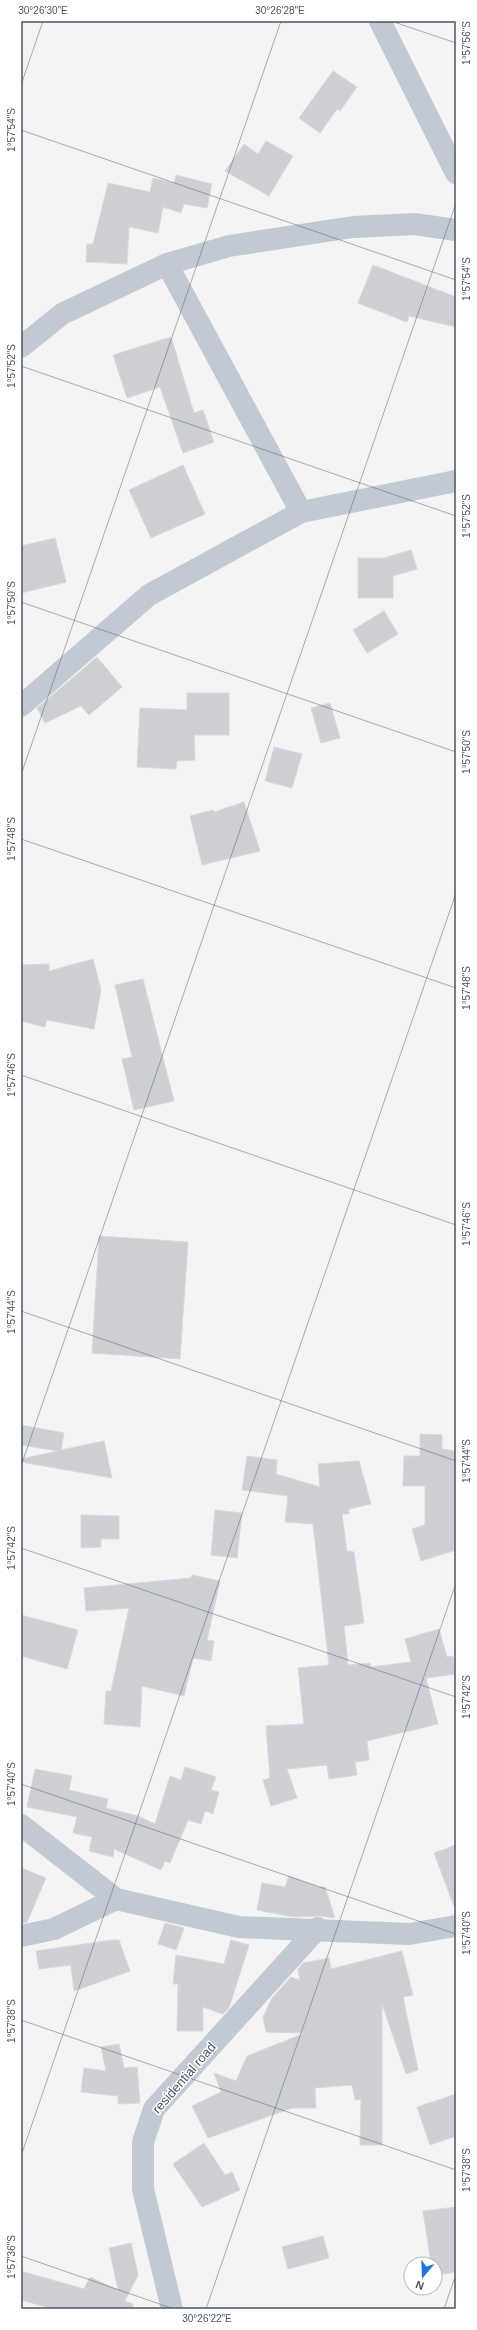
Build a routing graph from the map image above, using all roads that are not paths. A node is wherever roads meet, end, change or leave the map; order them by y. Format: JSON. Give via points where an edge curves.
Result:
{"nodes":[{"id":1,"x":380,"y":21,"type":"edge"},
{"id":2,"x":456,"y":173,"type":"edge"},
{"id":3,"x":456,"y":230,"type":"edge"},
{"id":4,"x":167,"y":264,"type":"junction"},
{"id":5,"x":21,"y":347,"type":"edge"},
{"id":6,"x":456,"y":481,"type":"edge"},
{"id":7,"x":301,"y":512,"type":"junction"},
{"id":8,"x":21,"y":706,"type":"edge"},
{"id":9,"x":21,"y":1825,"type":"edge"},
{"id":10,"x":116,"y":1899,"type":"junction"},
{"id":11,"x":456,"y":1926,"type":"edge"},
{"id":12,"x":318,"y":1928,"type":"junction"},
{"id":13,"x":21,"y":1936,"type":"edge"},
{"id":14,"x":172,"y":2309,"type":"edge"}],
"edges":[{"from":1,"to":2,"type":"street"},
{"from":3,"to":4,"type":"street","via":[[414,224],[353,227],[229,246]]},
{"from":4,"to":5,"type":"street","via":[[62,314]]},
{"from":4,"to":7,"type":"street"},
{"from":6,"to":7,"type":"street"},
{"from":7,"to":8,"type":"street","via":[[149,595]]},
{"from":9,"to":10,"type":"street"},
{"from":10,"to":12,"type":"street","via":[[239,1927]]},
{"from":10,"to":13,"type":"street","via":[[54,1929]]},
{"from":11,"to":12,"type":"street","via":[[409,1934]]},
{"from":12,"to":14,"type":"street","name":"residential road","via":[[154,2109],[143,2142],[143,2190]]}]}
